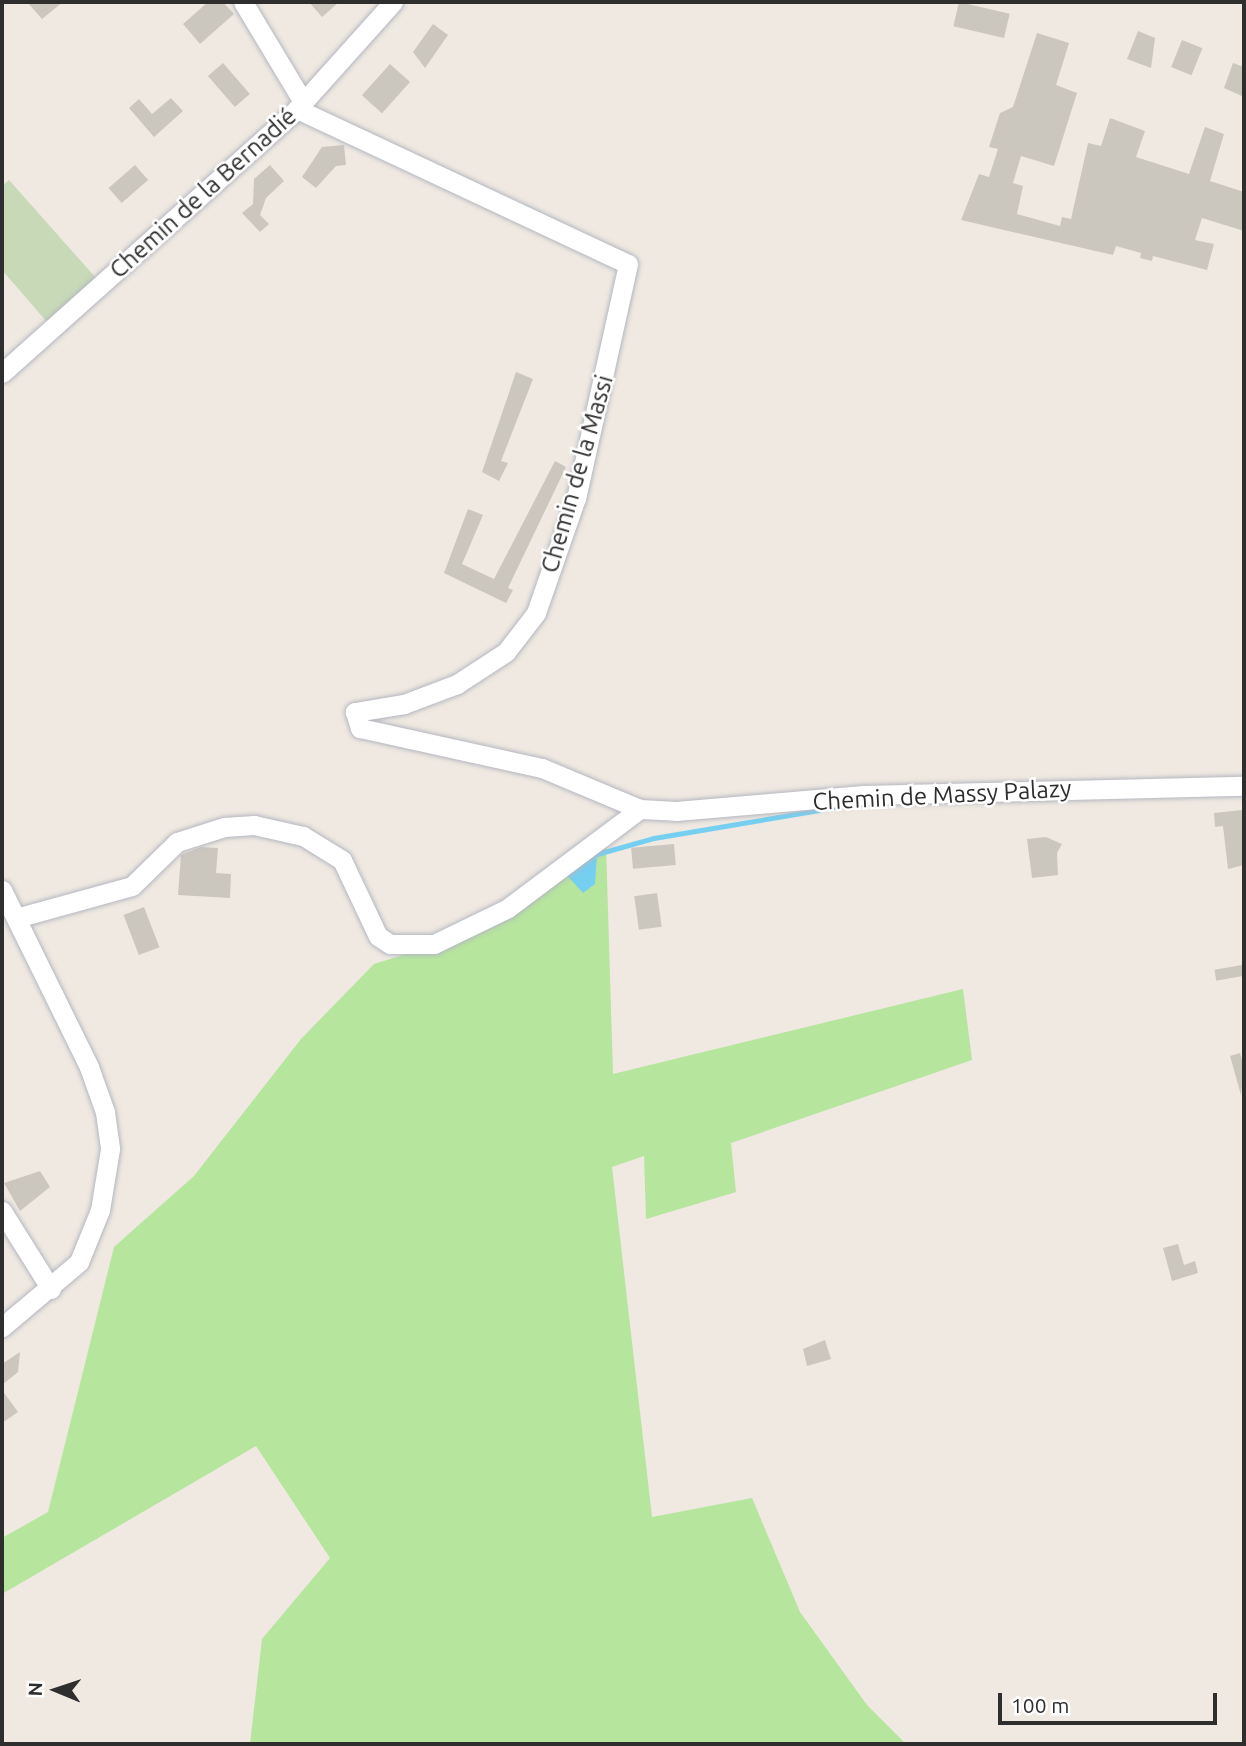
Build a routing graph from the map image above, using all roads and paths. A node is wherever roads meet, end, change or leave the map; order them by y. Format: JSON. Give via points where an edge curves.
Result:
{"nodes":[{"id":1,"x":243,"y":2,"type":"edge"},
{"id":2,"x":393,"y":2,"type":"edge"},
{"id":3,"x":300,"y":105,"type":"junction"},
{"id":4,"x":2,"y":373,"type":"edge"},
{"id":5,"x":1244,"y":786,"type":"edge"},
{"id":6,"x":640,"y":809,"type":"junction"},
{"id":7,"x":2,"y":890,"type":"edge"},
{"id":8,"x":16,"y":918,"type":"junction"},
{"id":9,"x":2,"y":1211,"type":"edge"},
{"id":10,"x":51,"y":1289,"type":"junction"},
{"id":11,"x":2,"y":1327,"type":"edge"}],
"edges":[{"from":1,"to":3,"type":"street"},
{"from":2,"to":3,"type":"street","name":"Chemin de la Bernadié"},
{"from":3,"to":4,"type":"street","name":"Chemin de la Bernadié"},
{"from":3,"to":6,"type":"street","name":"Chemin de la Massi","via":[[628,264],[576,498],[536,613],[506,652],[457,684],[404,704],[355,712],[360,728],[542,768]]},
{"from":5,"to":6,"type":"street","name":"Chemin de Massy Palazy","via":[[863,795],[717,810]]},
{"from":6,"to":8,"type":"street","via":[[508,908],[434,944],[390,944],[378,936],[342,860],[303,836],[254,825],[224,827],[177,842],[132,886]]},
{"from":7,"to":8,"type":"street"},
{"from":8,"to":10,"type":"street","via":[[89,1066],[110,1133],[100,1210],[79,1262]]},
{"from":9,"to":10,"type":"street"},
{"from":10,"to":11,"type":"street"}]}
